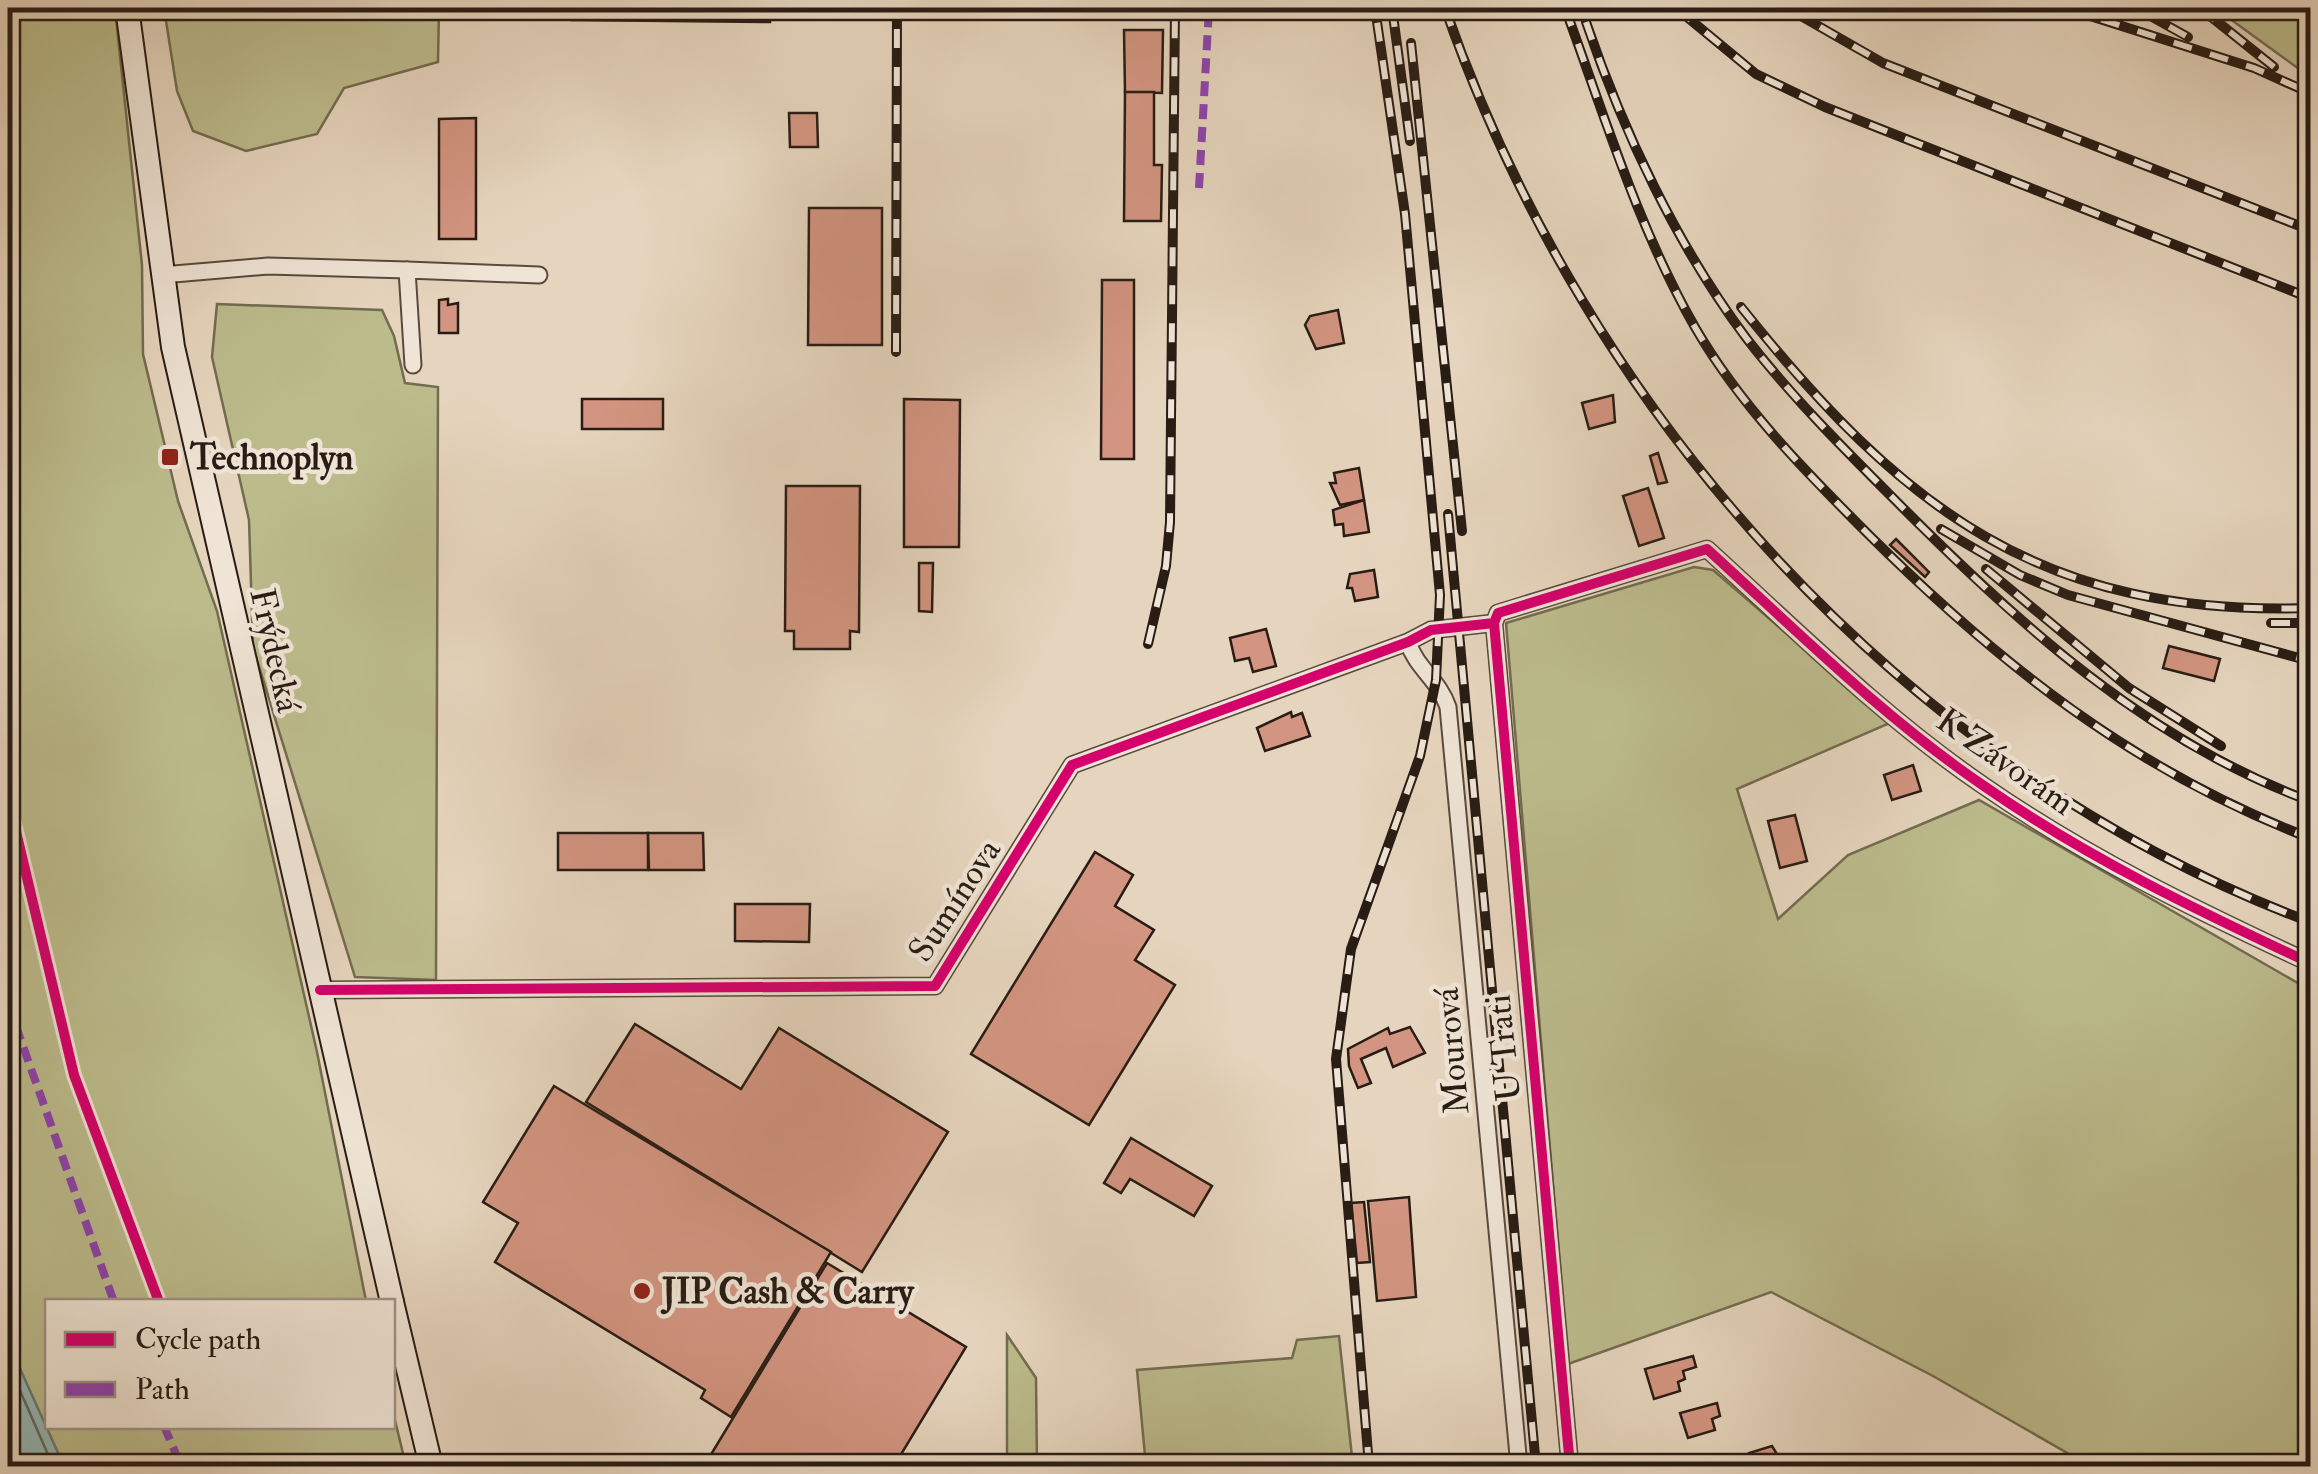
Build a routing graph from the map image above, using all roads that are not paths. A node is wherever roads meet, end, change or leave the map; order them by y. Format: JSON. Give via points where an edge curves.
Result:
{"nodes":[{"id":1,"x":127,"y":8,"type":"edge"},
{"id":2,"x":406,"y":270,"type":"junction"},
{"id":3,"x":162,"y":274,"type":"junction"},
{"id":4,"x":539,"y":275,"type":"dead end"},
{"id":5,"x":413,"y":365,"type":"dead end"},
{"id":6,"x":1496,"y":618,"type":"junction"},
{"id":7,"x":1408,"y":642,"type":"junction"},
{"id":8,"x":2310,"y":963,"type":"edge"},
{"id":9,"x":320,"y":990,"type":"junction"},
{"id":10,"x":391,"y":1299,"type":"edge"},
{"id":11,"x":395,"y":1315,"type":"edge"},
{"id":12,"x":431,"y":1466,"type":"edge"},
{"id":13,"x":1520,"y":1466,"type":"edge"},
{"id":14,"x":1570,"y":1466,"type":"edge"}],
"edges":[{"from":1,"to":3,"type":"main road","name":"Frýdecká"},
{"from":2,"to":3,"type":"street","via":[[268,266]]},
{"from":2,"to":4,"type":"street"},
{"from":2,"to":5,"type":"street"},
{"from":3,"to":9,"type":"main road","name":"Frýdecká","via":[[223,578]]},
{"from":6,"to":7,"type":"street","name":"Sumínova","via":[[1431,630]]},
{"from":6,"to":8,"type":"street","name":"K Závorám","via":[[1707,549],[1983,786],[2158,892]]},
{"from":6,"to":14,"type":"street","name":"U Trati"},
{"from":7,"to":9,"type":"street","name":"Sumínova","via":[[1072,765],[935,986]]},
{"from":7,"to":13,"type":"street","name":"Mourová","via":[[1448,706]]},
{"from":9,"to":10,"type":"main road","name":"Frýdecká"},
{"from":11,"to":12,"type":"main road","name":"Frýdecká"}]}
